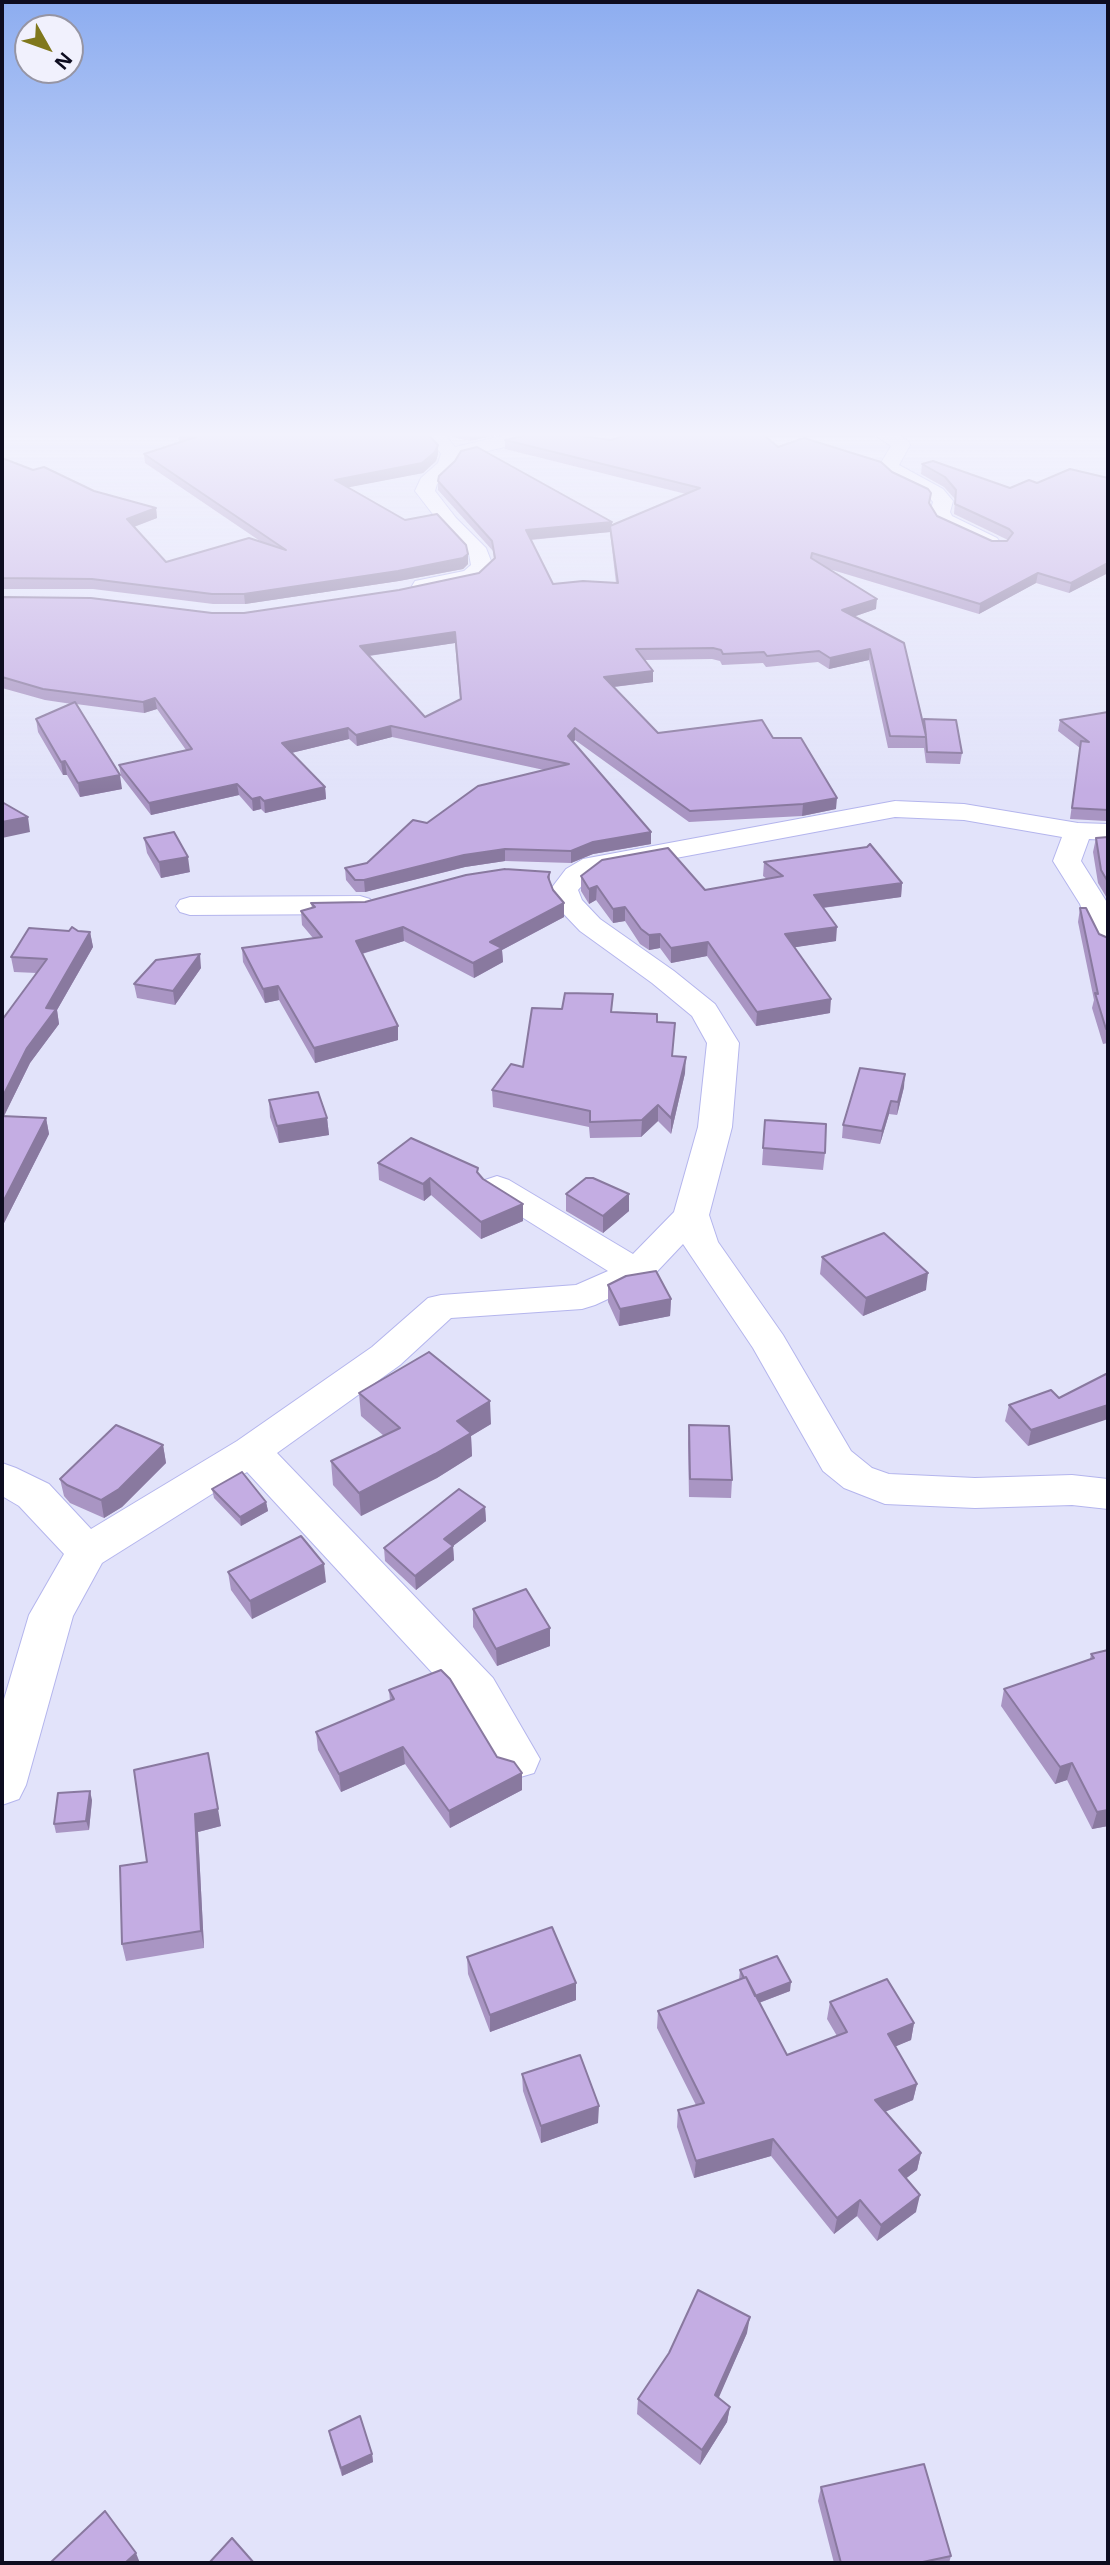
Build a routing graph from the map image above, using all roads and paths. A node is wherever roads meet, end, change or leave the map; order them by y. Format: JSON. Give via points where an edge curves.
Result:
{"nodes":[{"id":1,"x":478,"y":551,"type":"edge"},
{"id":2,"x":399,"y":591,"type":"edge"},
{"id":3,"x":1093,"y":832,"type":"edge"},
{"id":4,"x":541,"y":873,"type":"edge"},
{"id":5,"x":576,"y":875,"type":"junction"},
{"id":6,"x":387,"y":899,"type":"edge"},
{"id":7,"x":190,"y":906,"type":"dead end"},
{"id":8,"x":1108,"y":941,"type":"edge"},
{"id":9,"x":497,"y":1187,"type":"edge"},
{"id":10,"x":691,"y":1215,"type":"junction"},
{"id":11,"x":635,"y":1272,"type":"junction"},
{"id":12,"x":251,"y":1451,"type":"junction"},
{"id":13,"x":2,"y":1478,"type":"edge"},
{"id":14,"x":1108,"y":1494,"type":"edge"},
{"id":15,"x":87,"y":1552,"type":"junction"},
{"id":16,"x":517,"y":1759,"type":"dead end"},
{"id":17,"x":4,"y":1763,"type":"edge"}],
"edges":[{"from":1,"to":2,"type":"street","via":[[482,566],[471,576]]},
{"from":3,"to":5,"type":"street","via":[[964,812],[895,809],[593,865]]},
{"from":3,"to":8,"type":"street","via":[[1068,862],[1094,904]]},
{"from":4,"to":5,"type":"street"},
{"from":5,"to":10,"type":"street","via":[[564,890],[569,903],[590,925],[704,1010],[723,1043],[715,1127]]},
{"from":6,"to":7,"type":"street","via":[[365,904]]},
{"from":9,"to":11,"type":"street"},
{"from":10,"to":11,"type":"street"},
{"from":10,"to":14,"type":"street","via":[[700,1243],[770,1344],[837,1461],[858,1478],[885,1489]]},
{"from":11,"to":12,"type":"street","via":[[582,1297],[441,1307],[386,1356]]},
{"from":12,"to":15,"type":"street"},
{"from":12,"to":16,"type":"street","via":[[477,1691]]},
{"from":13,"to":15,"type":"street","via":[[34,1495]]},
{"from":15,"to":17,"type":"street","via":[[51,1615]]}]}
